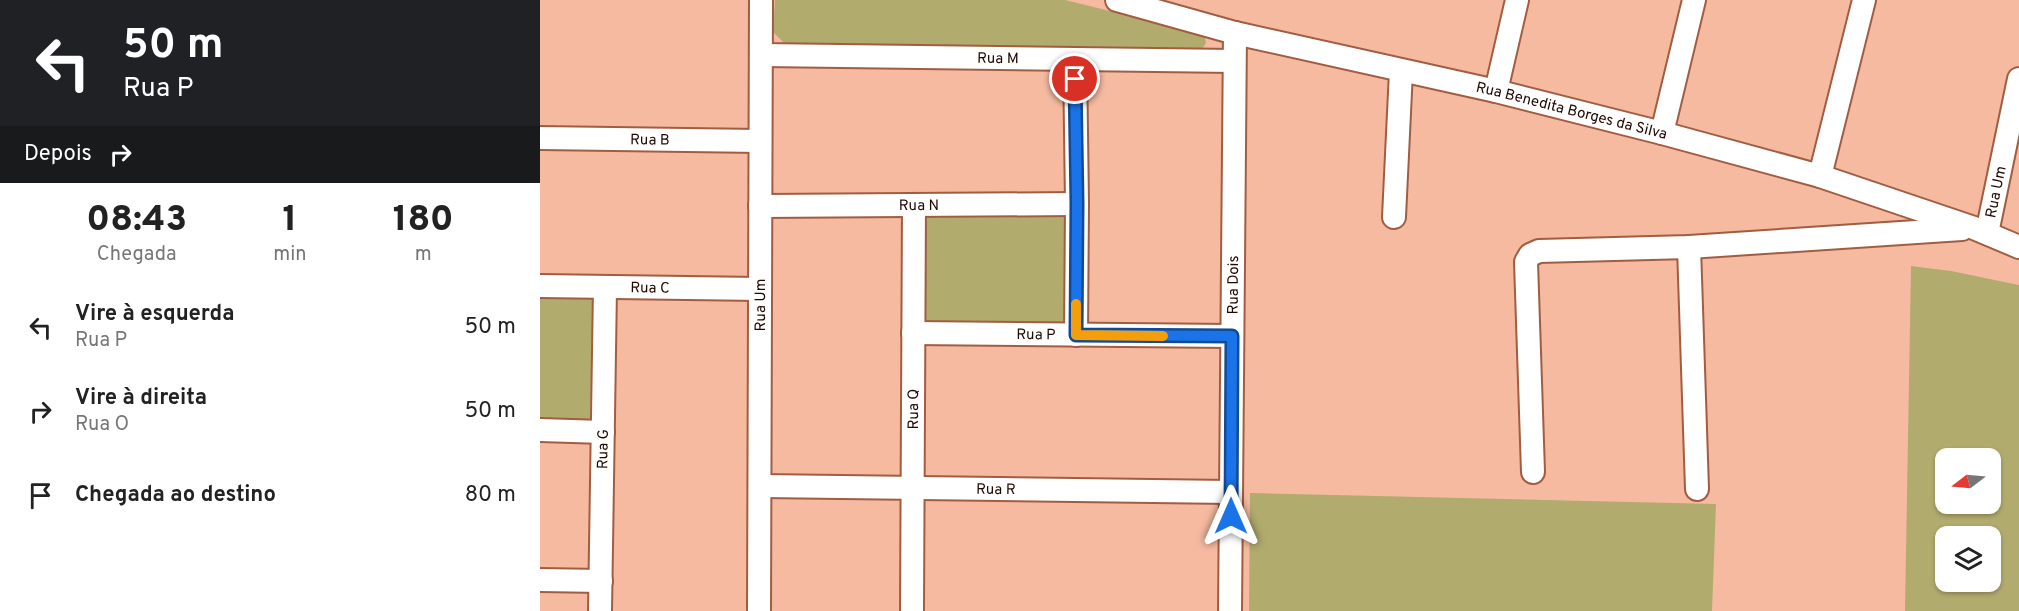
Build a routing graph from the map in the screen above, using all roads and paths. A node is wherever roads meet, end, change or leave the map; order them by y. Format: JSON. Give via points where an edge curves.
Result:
{"nodes":[{"id":1,"x":761,"y":0,"type":"edge"},
{"id":2,"x":1117,"y":0,"type":"edge"},
{"id":3,"x":1517,"y":0,"type":"edge"},
{"id":4,"x":1695,"y":0,"type":"edge"},
{"id":5,"x":1864,"y":0,"type":"edge"},
{"id":6,"x":1234,"y":33,"type":"junction"},
{"id":7,"x":760,"y":55,"type":"junction"},
{"id":8,"x":1075,"y":59,"type":"junction"},
{"id":9,"x":1234,"y":61,"type":"junction"},
{"id":10,"x":1401,"y":71,"type":"junction"},
{"id":11,"x":2019,"y":79,"type":"edge"},
{"id":12,"x":1496,"y":91,"type":"junction"},
{"id":13,"x":1662,"y":133,"type":"junction"},
{"id":14,"x":540,"y":138,"type":"edge"},
{"id":15,"x":760,"y":141,"type":"junction"},
{"id":16,"x":1820,"y":176,"type":"junction"},
{"id":17,"x":1077,"y":204,"type":"junction"},
{"id":18,"x":914,"y":205,"type":"junction"},
{"id":19,"x":760,"y":206,"type":"junction"},
{"id":20,"x":1394,"y":217,"type":"dead end"},
{"id":21,"x":1980,"y":231,"type":"junction"},
{"id":22,"x":1689,"y":247,"type":"junction"},
{"id":23,"x":2019,"y":247,"type":"edge"},
{"id":24,"x":540,"y":286,"type":"edge"},
{"id":25,"x":605,"y":287,"type":"junction"},
{"id":26,"x":760,"y":289,"type":"junction"},
{"id":27,"x":913,"y":333,"type":"junction"},
{"id":28,"x":1076,"y":335,"type":"junction"},
{"id":29,"x":1232,"y":336,"type":"junction"},
{"id":30,"x":540,"y":430,"type":"edge"},
{"id":31,"x":603,"y":432,"type":"junction"},
{"id":32,"x":1533,"y":472,"type":"dead end"},
{"id":33,"x":760,"y":486,"type":"junction"},
{"id":34,"x":913,"y":487,"type":"junction"},
{"id":35,"x":1697,"y":489,"type":"dead end"},
{"id":36,"x":1231,"y":492,"type":"junction"},
{"id":37,"x":540,"y":580,"type":"edge"},
{"id":38,"x":601,"y":580,"type":"junction"},
{"id":39,"x":600,"y":611,"type":"edge"},
{"id":40,"x":759,"y":611,"type":"edge"},
{"id":41,"x":912,"y":611,"type":"edge"},
{"id":42,"x":1230,"y":611,"type":"edge"}],
"edges":[{"from":1,"to":7,"type":"street","name":"Rua Um"},
{"from":2,"to":6,"type":"street","name":"Rua Benedita Borges da Silva"},
{"from":3,"to":12,"type":"street"},
{"from":4,"to":13,"type":"street"},
{"from":5,"to":16,"type":"street"},
{"from":6,"to":9,"type":"street","name":"Rua Dois"},
{"from":6,"to":10,"type":"street","name":"Rua Benedita Borges da Silva"},
{"from":7,"to":8,"type":"street","name":"Rua M"},
{"from":7,"to":15,"type":"street","name":"Rua Um"},
{"from":8,"to":9,"type":"street","name":"Rua M"},
{"from":8,"to":17,"type":"street"},
{"from":9,"to":29,"type":"street","name":"Rua Dois"},
{"from":10,"to":12,"type":"street","name":"Rua Benedita Borges da Silva"},
{"from":10,"to":20,"type":"street"},
{"from":11,"to":21,"type":"street","name":"Rua Um"},
{"from":12,"to":13,"type":"street","name":"Rua Benedita Borges da Silva"},
{"from":13,"to":16,"type":"street","name":"Rua Benedita Borges da Silva"},
{"from":14,"to":15,"type":"street","name":"Rua B"},
{"from":15,"to":19,"type":"street","name":"Rua Um"},
{"from":16,"to":21,"type":"street","name":"Rua Benedita Borges da Silva"},
{"from":17,"to":18,"type":"street","name":"Rua N"},
{"from":17,"to":28,"type":"street"},
{"from":18,"to":19,"type":"street","name":"Rua N"},
{"from":18,"to":27,"type":"street","name":"Rua Q"},
{"from":19,"to":26,"type":"street","name":"Rua Um"},
{"from":21,"to":22,"type":"street"},
{"from":21,"to":23,"type":"street","name":"Rua Benedita Borges da Silva"},
{"from":22,"to":32,"type":"street","via":[[1539,251],[1530,255],[1526,262]]},
{"from":22,"to":35,"type":"street"},
{"from":24,"to":25,"type":"street","name":"Rua C"},
{"from":25,"to":26,"type":"street","name":"Rua C"},
{"from":25,"to":31,"type":"street","name":"Rua G"},
{"from":26,"to":33,"type":"street","name":"Rua Um"},
{"from":27,"to":28,"type":"street","name":"Rua P"},
{"from":27,"to":34,"type":"street","name":"Rua Q"},
{"from":28,"to":29,"type":"street","name":"Rua P"},
{"from":29,"to":36,"type":"street","name":"Rua Dois"},
{"from":30,"to":31,"type":"street"},
{"from":31,"to":38,"type":"street","name":"Rua G"},
{"from":33,"to":34,"type":"street","name":"Rua R"},
{"from":33,"to":40,"type":"street","name":"Rua Um"},
{"from":34,"to":36,"type":"street","name":"Rua R"},
{"from":34,"to":41,"type":"street","name":"Rua Q"},
{"from":36,"to":42,"type":"street","name":"Rua Dois"},
{"from":37,"to":38,"type":"street"},
{"from":38,"to":39,"type":"street","name":"Rua G"}]}
